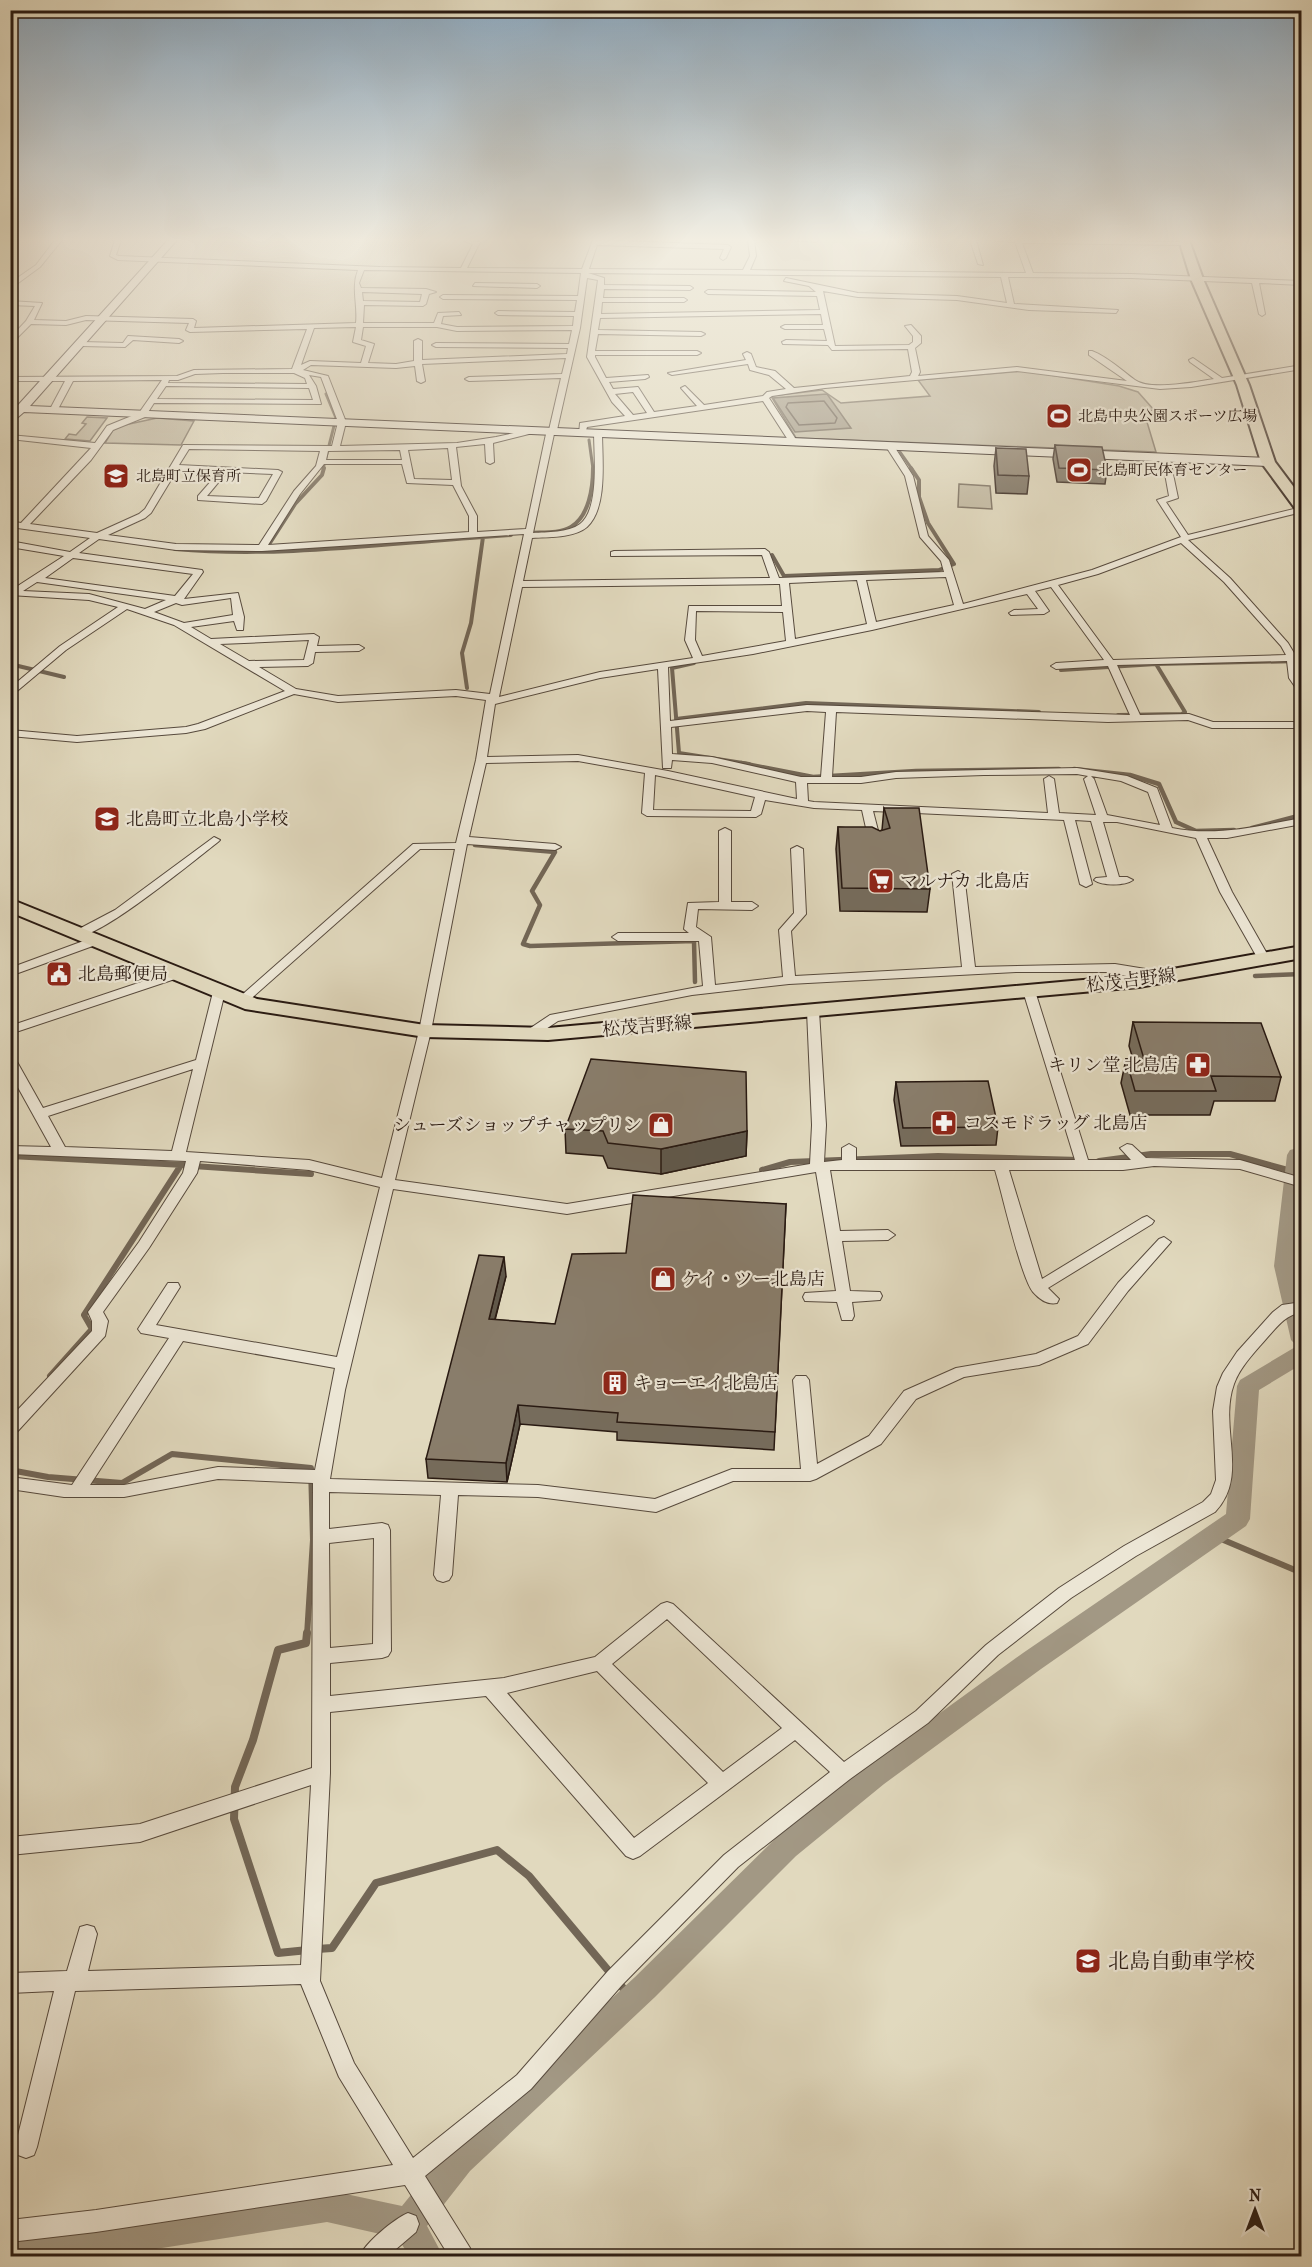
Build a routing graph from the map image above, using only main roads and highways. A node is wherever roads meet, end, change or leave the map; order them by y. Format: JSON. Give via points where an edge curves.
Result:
{"nodes":[{"id":1,"x":1227,"y":346,"type":"edge"},
{"id":2,"x":1302,"y":509,"type":"edge"},
{"id":3,"x":10,"y":905,"type":"edge"},
{"id":4,"x":1302,"y":952,"type":"edge"}],
"edges":[{"from":1,"to":2,"type":"main road","via":[[1268,462]]},
{"from":3,"to":4,"type":"main road","name":"松茂吉野線","via":[[252,1005],[425,1031],[530,1034],[813,1011],[1168,977]]}]}
